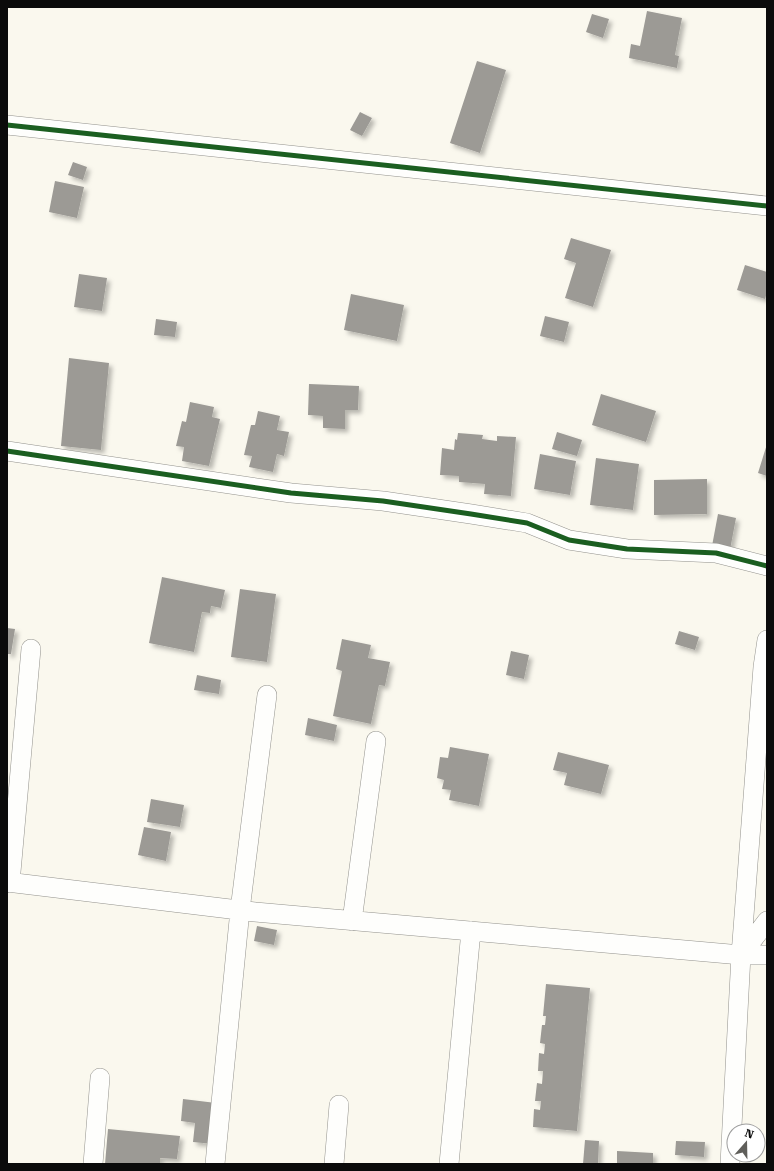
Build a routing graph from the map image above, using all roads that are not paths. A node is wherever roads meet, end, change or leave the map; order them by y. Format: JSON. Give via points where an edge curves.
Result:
{"nodes":[{"id":1,"x":7,"y":125,"type":"edge"},
{"id":2,"x":767,"y":206,"type":"edge"},
{"id":3,"x":7,"y":451,"type":"edge"},
{"id":4,"x":767,"y":566,"type":"edge"},
{"id":5,"x":767,"y":640,"type":"edge"},
{"id":6,"x":31,"y":649,"type":"dead end"},
{"id":7,"x":267,"y":695,"type":"dead end"},
{"id":8,"x":376,"y":741,"type":"dead end"},
{"id":9,"x":8,"y":883,"type":"edge"},
{"id":10,"x":240,"y":910,"type":"junction"},
{"id":11,"x":352,"y":921,"type":"junction"},
{"id":12,"x":767,"y":921,"type":"edge"},
{"id":13,"x":471,"y":931,"type":"junction"},
{"id":14,"x":741,"y":955,"type":"junction"},
{"id":15,"x":767,"y":955,"type":"edge"},
{"id":16,"x":100,"y":1078,"type":"dead end"},
{"id":17,"x":339,"y":1105,"type":"dead end"},
{"id":18,"x":93,"y":1164,"type":"edge"},
{"id":19,"x":215,"y":1164,"type":"edge"},
{"id":20,"x":334,"y":1164,"type":"edge"},
{"id":21,"x":449,"y":1164,"type":"edge"},
{"id":22,"x":730,"y":1164,"type":"edge"}],
"edges":[{"from":1,"to":2,"type":"street"},
{"from":3,"to":4,"type":"street","via":[[290,493],[383,501],[471,514],[527,523],[569,540],[627,549],[716,553]]},
{"from":5,"to":14,"type":"street"},
{"from":6,"to":9,"type":"street"},
{"from":7,"to":10,"type":"street"},
{"from":8,"to":11,"type":"street"},
{"from":9,"to":10,"type":"street"},
{"from":10,"to":11,"type":"street"},
{"from":10,"to":19,"type":"street"},
{"from":11,"to":13,"type":"street"},
{"from":12,"to":14,"type":"street"},
{"from":13,"to":14,"type":"street"},
{"from":13,"to":21,"type":"street"},
{"from":14,"to":15,"type":"street"},
{"from":14,"to":22,"type":"street"},
{"from":16,"to":18,"type":"street"},
{"from":17,"to":20,"type":"street"}]}
